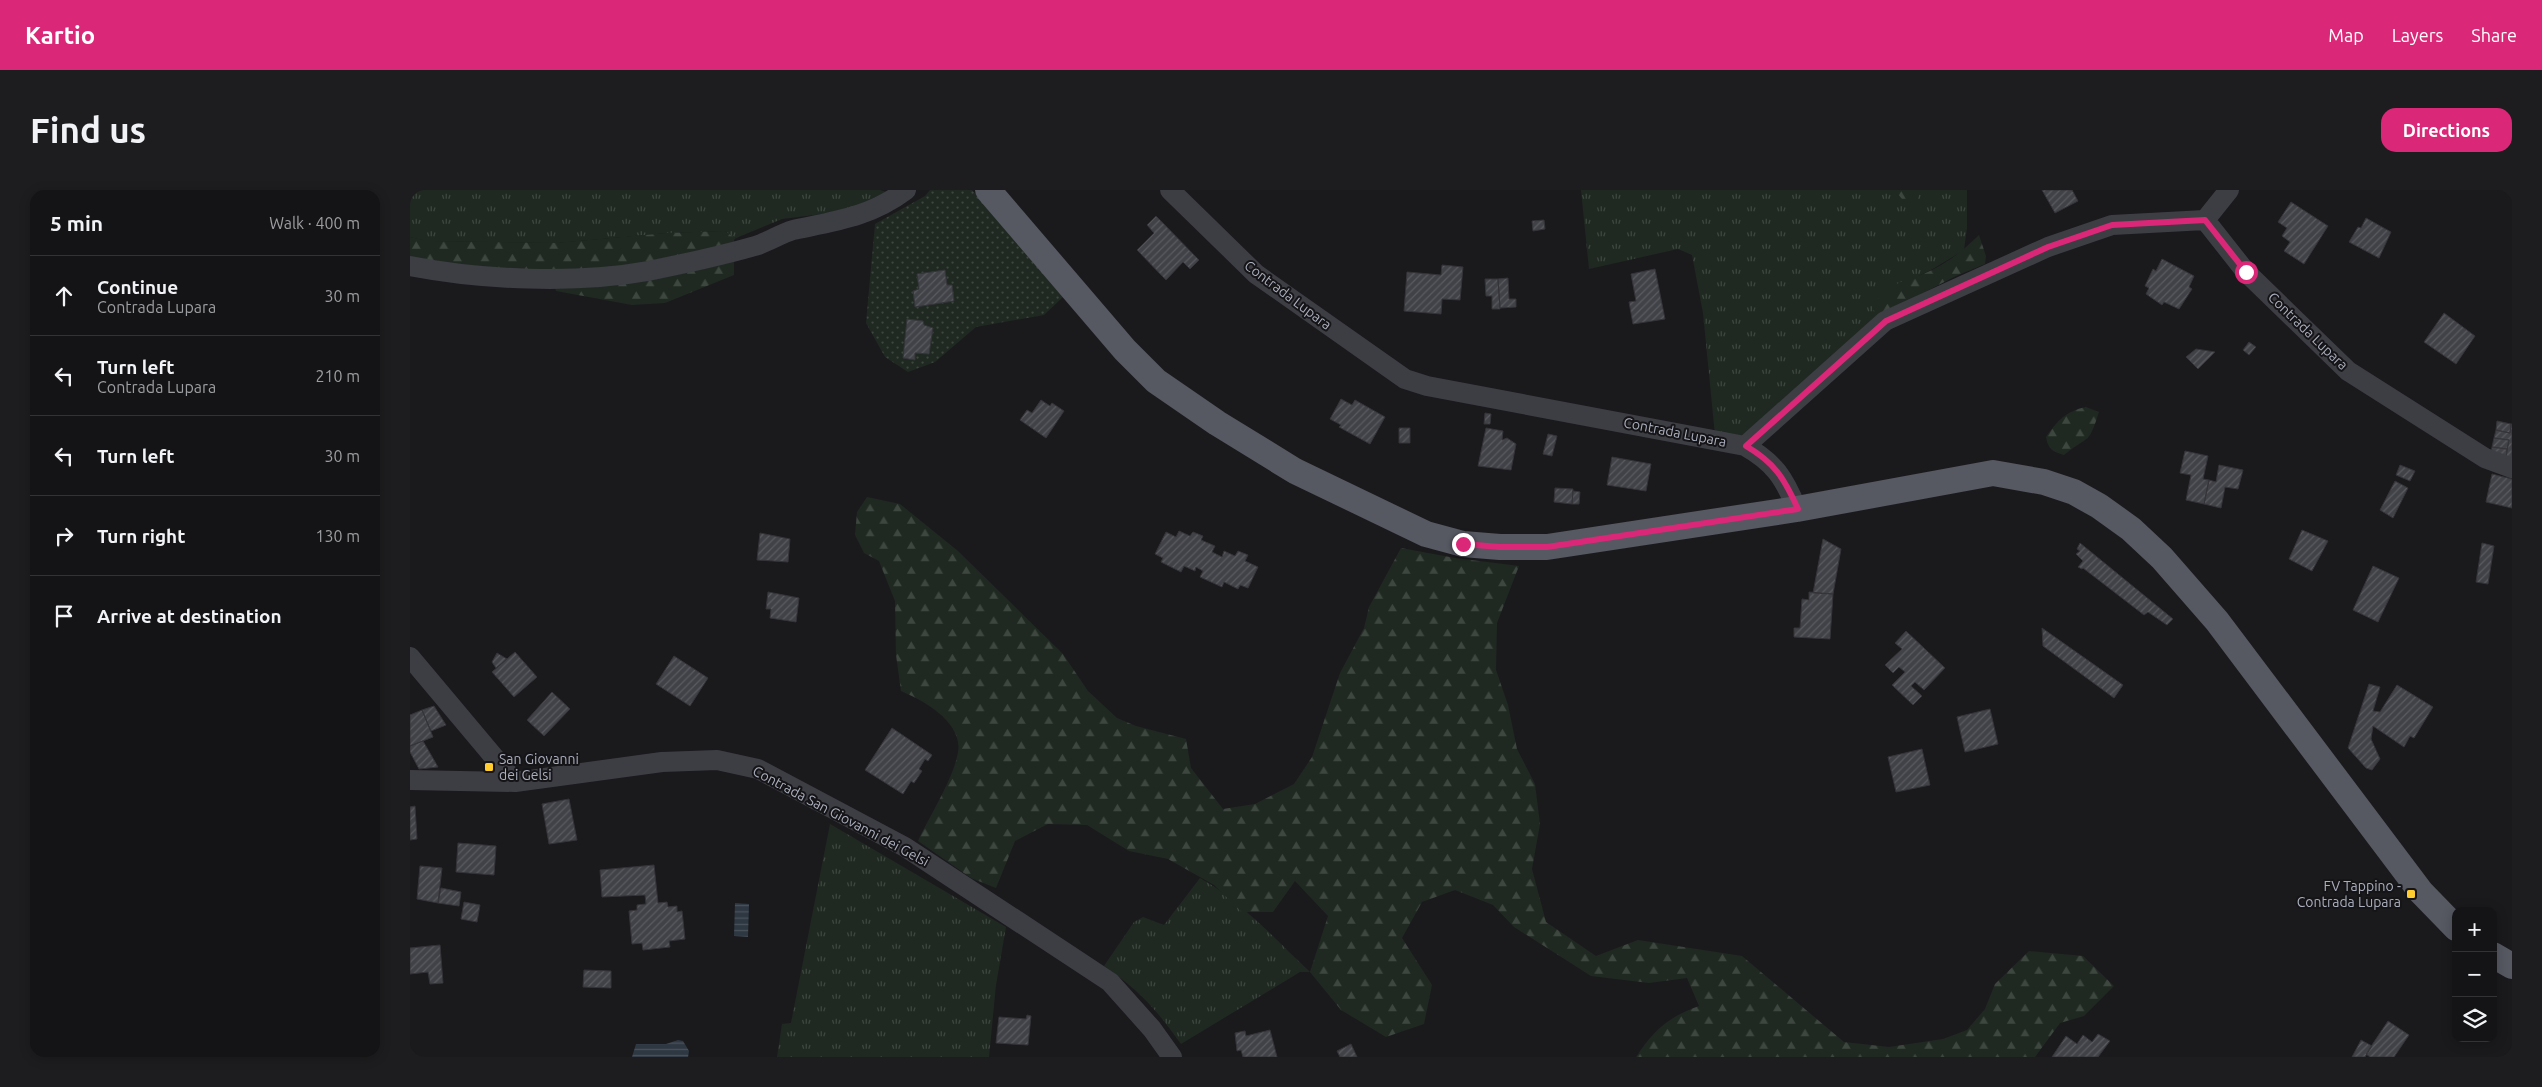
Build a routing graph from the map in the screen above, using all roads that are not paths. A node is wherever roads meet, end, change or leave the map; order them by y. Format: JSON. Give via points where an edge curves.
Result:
{"nodes":[{"id":1,"x":906,"y":190,"type":"edge"},
{"id":2,"x":988,"y":190,"type":"edge"},
{"id":3,"x":1170,"y":190,"type":"edge"},
{"id":4,"x":2229,"y":190,"type":"edge"},
{"id":5,"x":2205,"y":220,"type":"junction"},
{"id":6,"x":410,"y":266,"type":"edge"},
{"id":7,"x":1746,"y":446,"type":"junction"},
{"id":8,"x":2512,"y":468,"type":"edge"},
{"id":9,"x":1798,"y":509,"type":"junction"},
{"id":10,"x":410,"y":657,"type":"edge"},
{"id":11,"x":410,"y":780,"type":"edge"},
{"id":12,"x":515,"y":782,"type":"junction"},
{"id":13,"x":2452,"y":924,"type":"edge"},
{"id":14,"x":2497,"y":957,"type":"edge"},
{"id":15,"x":2512,"y":966,"type":"edge"},
{"id":16,"x":1172,"y":1057,"type":"edge"}],
"edges":[{"from":1,"to":6,"type":"street","via":[[867,212],[839,222],[792,231],[755,245],[647,271],[570,279],[445,273]]},
{"from":2,"to":9,"type":"main road","via":[[1125,350],[1156,381],[1295,471],[1426,534],[1463,544],[1547,547]]},
{"from":3,"to":7,"type":"street","name":"Contrada Lupara","via":[[1256,274],[1405,379],[1427,386]]},
{"from":4,"to":5,"type":"street"},
{"from":5,"to":7,"type":"street","name":"Contrada Lupara","via":[[2112,225],[2048,247],[1886,321]]},
{"from":5,"to":8,"type":"street","name":"Contrada Lupara","via":[[2246,272],[2348,370],[2485,458]]},
{"from":7,"to":9,"type":"street","via":[[1764,456],[1777,469]]},
{"from":9,"to":13,"type":"main road","via":[[1993,473],[2044,482],[2074,492],[2099,506],[2132,528],[2188,585],[2421,892]]},
{"from":10,"to":12,"type":"street"},
{"from":11,"to":12,"type":"street","name":"Contrada San Giovanni dei Gelsi"},
{"from":12,"to":16,"type":"street","name":"Contrada San Giovanni dei Gelsi","via":[[662,762],[717,760],[758,769],[905,847],[1110,982]]},
{"from":14,"to":15,"type":"main road"}]}
